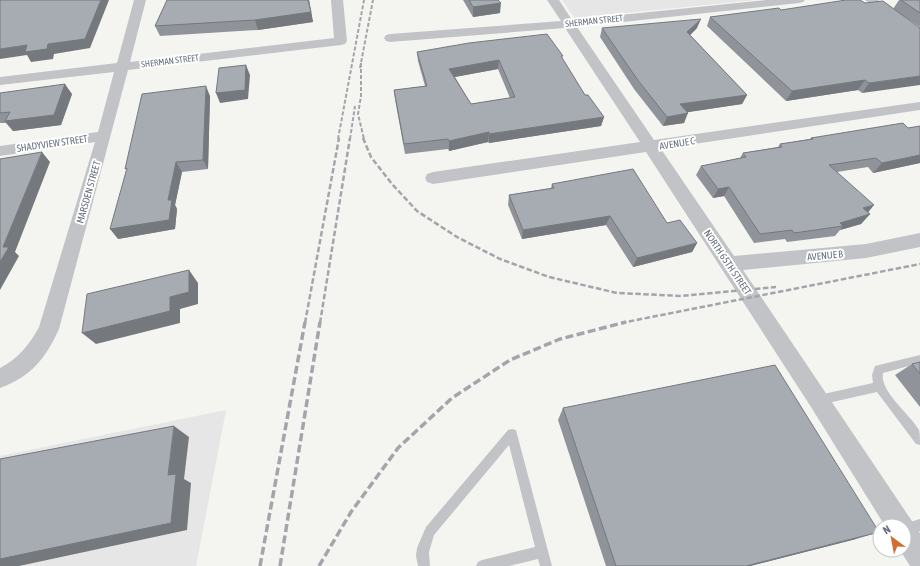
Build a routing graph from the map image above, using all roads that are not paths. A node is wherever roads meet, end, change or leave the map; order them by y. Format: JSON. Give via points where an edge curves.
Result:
{"nodes":[{"id":1,"x":140,"y":0,"type":"edge"},
{"id":2,"x":337,"y":0,"type":"edge"},
{"id":3,"x":553,"y":0,"type":"edge"},
{"id":4,"x":799,"y":0,"type":"edge"},
{"id":5,"x":871,"y":0,"type":"edge"},
{"id":6,"x":569,"y":24,"type":"junction"},
{"id":7,"x":920,"y":35,"type":"edge"},
{"id":8,"x":390,"y":38,"type":"dead end"},
{"id":9,"x":122,"y":67,"type":"junction"},
{"id":10,"x":0,"y":81,"type":"edge"},
{"id":11,"x":920,"y":106,"type":"edge"},
{"id":12,"x":104,"y":136,"type":"junction"},
{"id":13,"x":651,"y":146,"type":"junction"},
{"id":14,"x":0,"y":150,"type":"edge"},
{"id":15,"x":433,"y":178,"type":"dead end"},
{"id":16,"x":920,"y":240,"type":"edge"},
{"id":17,"x":729,"y":264,"type":"junction"},
{"id":18,"x":920,"y":359,"type":"edge"},
{"id":19,"x":7,"y":375,"type":"edge"},
{"id":20,"x":879,"y":386,"type":"junction"},
{"id":21,"x":819,"y":400,"type":"junction"},
{"id":22,"x":920,"y":440,"type":"edge"},
{"id":23,"x":895,"y":518,"type":"edge"},
{"id":24,"x":912,"y":544,"type":"edge"},
{"id":25,"x":542,"y":552,"type":"junction"},
{"id":26,"x":920,"y":557,"type":"edge"},
{"id":27,"x":424,"y":566,"type":"edge"},
{"id":28,"x":482,"y":566,"type":"edge"},
{"id":29,"x":546,"y":566,"type":"edge"}],
"edges":[{"from":1,"to":9,"type":"street","name":"MARSDEN STREET"},
{"from":2,"to":9,"type":"street","name":"SHERMAN STREET","via":[[340,42]]},
{"from":3,"to":6,"type":"street","name":"NORTH 65TH STREET"},
{"from":4,"to":6,"type":"street","name":"SHERMAN STREET"},
{"from":5,"to":7,"type":"street"},
{"from":6,"to":8,"type":"street","name":"SHERMAN STREET"},
{"from":6,"to":13,"type":"street","name":"NORTH 65TH STREET"},
{"from":9,"to":10,"type":"street","name":"SHERMAN STREET"},
{"from":9,"to":12,"type":"street","name":"MARSDEN STREET"},
{"from":11,"to":13,"type":"street","name":"AVENUE C"},
{"from":12,"to":14,"type":"street","name":"SHADYVIEW STREET"},
{"from":12,"to":19,"type":"street","name":"MARSDEN STREET","via":[[49,329],[36,353]]},
{"from":13,"to":15,"type":"street","name":"AVENUE C"},
{"from":13,"to":17,"type":"street","name":"NORTH 65TH STREET"},
{"from":16,"to":17,"type":"street","name":"AVENUE B","via":[[866,251]]},
{"from":17,"to":21,"type":"street","name":"NORTH 65TH STREET"},
{"from":18,"to":20,"type":"lane","via":[[879,369]]},
{"from":20,"to":21,"type":"lane"},
{"from":20,"to":22,"type":"lane"},
{"from":21,"to":23,"type":"street","name":"NORTH 65TH STREET"},
{"from":24,"to":26,"type":"street"},
{"from":25,"to":27,"type":"lane","via":[[512,434],[430,531],[423,545]]},
{"from":25,"to":28,"type":"lane"},
{"from":25,"to":29,"type":"lane"}]}
